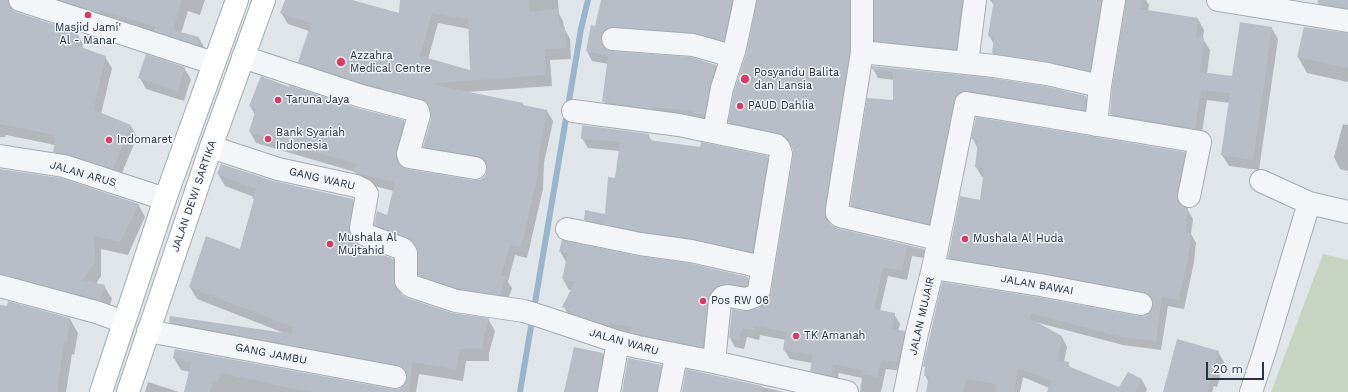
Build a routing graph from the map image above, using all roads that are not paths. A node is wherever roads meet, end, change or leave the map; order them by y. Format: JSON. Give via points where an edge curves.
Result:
{"nodes":[{"id":1,"x":20,"y":0,"type":"edge"},
{"id":2,"x":237,"y":0,"type":"edge"},
{"id":3,"x":264,"y":0,"type":"edge"},
{"id":4,"x":745,"y":0,"type":"edge"},
{"id":5,"x":862,"y":0,"type":"edge"},
{"id":6,"x":975,"y":0,"type":"edge"},
{"id":7,"x":1114,"y":0,"type":"edge"},
{"id":8,"x":1218,"y":0,"type":"edge"},
{"id":9,"x":1348,"y":21,"type":"edge"},
{"id":10,"x":613,"y":39,"type":"dead end"},
{"id":11,"x":862,"y":52,"type":"junction"},
{"id":12,"x":732,"y":56,"type":"junction"},
{"id":13,"x":244,"y":57,"type":"junction"},
{"id":14,"x":214,"y":63,"type":"junction"},
{"id":15,"x":967,"y":63,"type":"junction"},
{"id":16,"x":1100,"y":86,"type":"junction"},
{"id":17,"x":573,"y":111,"type":"dead end"},
{"id":18,"x":1096,"y":125,"type":"junction"},
{"id":19,"x":714,"y":132,"type":"junction"},
{"id":20,"x":211,"y":147,"type":"junction"},
{"id":21,"x":0,"y":156,"type":"edge"},
{"id":22,"x":475,"y":168,"type":"dead end"},
{"id":23,"x":1261,"y":181,"type":"dead end"},
{"id":24,"x":1189,"y":196,"type":"dead end"},
{"id":25,"x":165,"y":199,"type":"junction"},
{"id":26,"x":1309,"y":203,"type":"junction"},
{"id":27,"x":1348,"y":212,"type":"edge"},
{"id":28,"x":566,"y":229,"type":"dead end"},
{"id":29,"x":938,"y":239,"type":"junction"},
{"id":30,"x":762,"y":267,"type":"junction"},
{"id":31,"x":933,"y":268,"type":"junction"},
{"id":32,"x":406,"y":281,"type":"joint"},
{"id":33,"x":0,"y":286,"type":"edge"},
{"id":34,"x":1141,"y":304,"type":"dead end"},
{"id":35,"x":124,"y":322,"type":"junction"},
{"id":36,"x":148,"y":331,"type":"junction"},
{"id":37,"x":618,"y":342,"type":"junction"},
{"id":38,"x":676,"y":356,"type":"junction"},
{"id":39,"x":714,"y":362,"type":"junction"},
{"id":40,"x":395,"y":377,"type":"dead end"},
{"id":41,"x":794,"y":386,"type":"edge"},
{"id":42,"x":101,"y":392,"type":"edge"},
{"id":43,"x":128,"y":392,"type":"edge"},
{"id":44,"x":609,"y":392,"type":"edge"},
{"id":45,"x":669,"y":392,"type":"edge"},
{"id":46,"x":847,"y":392,"type":"edge"},
{"id":47,"x":905,"y":392,"type":"edge"},
{"id":48,"x":1251,"y":392,"type":"edge"}],
"edges":[{"from":1,"to":14,"type":"street"},
{"from":2,"to":14,"type":"main road"},
{"from":3,"to":13,"type":"main road","name":"JALAN DEWI SARTIKA"},
{"from":4,"to":12,"type":"street"},
{"from":5,"to":11,"type":"street"},
{"from":6,"to":15,"type":"street"},
{"from":7,"to":16,"type":"street"},
{"from":8,"to":9,"type":"street"},
{"from":10,"to":12,"type":"street","via":[[693,46]]},
{"from":11,"to":15,"type":"street"},
{"from":11,"to":29,"type":"street","via":[[837,213],[840,216]]},
{"from":12,"to":19,"type":"street","via":[[722,88]]},
{"from":13,"to":20,"type":"main road","name":"JALAN DEWI SARTIKA"},
{"from":13,"to":22,"type":"street","via":[[361,96],[418,111],[409,157]]},
{"from":14,"to":25,"type":"main road"},
{"from":15,"to":16,"type":"street","via":[[1047,74]]},
{"from":16,"to":18,"type":"street"},
{"from":17,"to":19,"type":"street"},
{"from":18,"to":24,"type":"street","via":[[1200,142]]},
{"from":18,"to":29,"type":"street","name":"JALAN MUJAIR","via":[[966,103]]},
{"from":19,"to":30,"type":"street","via":[[776,145],[779,148],[781,154]]},
{"from":20,"to":32,"type":"street","name":"GANG WARU","via":[[278,169],[364,190],[367,194],[361,228],[366,235],[403,249],[406,253]]},
{"from":20,"to":36,"type":"main road","name":"JALAN DEWI SARTIKA"},
{"from":21,"to":25,"type":"street","name":"JALAN ARUS","via":[[64,166]]},
{"from":23,"to":26,"type":"street"},
{"from":25,"to":35,"type":"main road"},
{"from":26,"to":27,"type":"street"},
{"from":26,"to":48,"type":"street"},
{"from":28,"to":30,"type":"street","via":[[691,251]]},
{"from":29,"to":31,"type":"street","name":"JALAN MUJAIR"},
{"from":30,"to":39,"type":"street","via":[[759,290],[755,296],[746,299],[728,296],[720,301]]},
{"from":31,"to":34,"type":"street","name":"JALAN BAWAI"},
{"from":31,"to":47,"type":"street","name":"JALAN MUJAIR"},
{"from":32,"to":37,"type":"street","name":"JALAN WARU","via":[[411,286],[456,301],[533,314]]},
{"from":33,"to":35,"type":"street"},
{"from":35,"to":42,"type":"main road"},
{"from":36,"to":40,"type":"street","name":"GANG JAMBU"},
{"from":36,"to":43,"type":"main road","name":"JALAN DEWI SARTIKA"},
{"from":37,"to":38,"type":"street","name":"JALAN WARU"},
{"from":37,"to":44,"type":"street"},
{"from":38,"to":39,"type":"street","name":"JALAN WARU"},
{"from":38,"to":45,"type":"street"},
{"from":39,"to":41,"type":"street","name":"JALAN WARU"},
{"from":41,"to":46,"type":"street","name":"JALAN WARU"}]}
